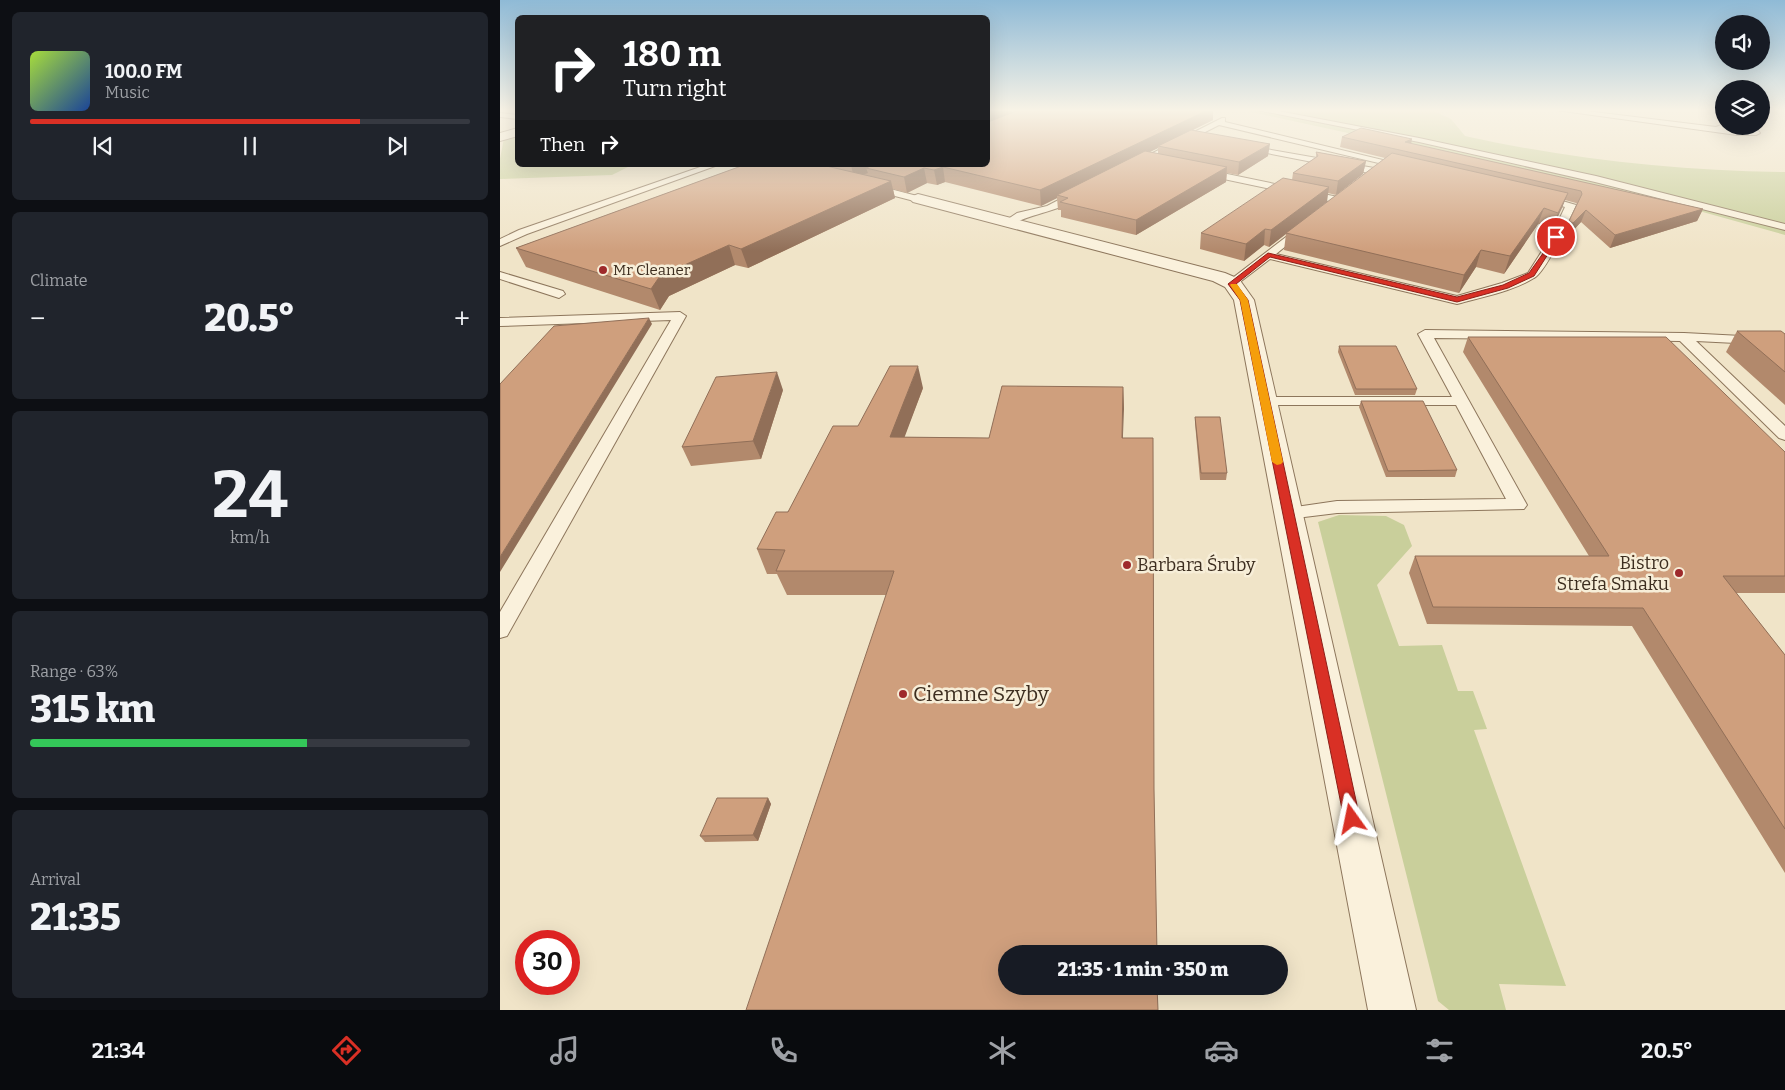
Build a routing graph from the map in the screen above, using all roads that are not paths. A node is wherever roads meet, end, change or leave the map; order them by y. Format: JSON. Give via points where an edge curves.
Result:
{"nodes":[{"id":1,"x":1149,"y":157,"type":"edge"},
{"id":2,"x":1298,"y":157,"type":"edge"},
{"id":3,"x":1368,"y":157,"type":"edge"},
{"id":4,"x":1498,"y":157,"type":"edge"},
{"id":5,"x":1144,"y":160,"type":"junction"},
{"id":6,"x":1163,"y":164,"type":"edge"},
{"id":7,"x":708,"y":167,"type":"edge"},
{"id":8,"x":1128,"y":168,"type":"edge"},
{"id":9,"x":1192,"y":170,"type":"edge"},
{"id":10,"x":1374,"y":171,"type":"junction"},
{"id":11,"x":874,"y":176,"type":"edge"},
{"id":12,"x":1360,"y":183,"type":"edge"},
{"id":13,"x":1088,"y":188,"type":"edge"},
{"id":14,"x":1532,"y":196,"type":"edge"},
{"id":15,"x":918,"y":199,"type":"joint"},
{"id":16,"x":1007,"y":222,"type":"junction"},
{"id":17,"x":1785,"y":227,"type":"edge"},
{"id":18,"x":500,"y":243,"type":"edge"},
{"id":19,"x":1268,"y":255,"type":"junction"},
{"id":20,"x":500,"y":275,"type":"edge"},
{"id":21,"x":1232,"y":284,"type":"junction"},
{"id":22,"x":559,"y":294,"type":"dead end"},
{"id":23,"x":500,"y":322,"type":"edge"},
{"id":24,"x":1684,"y":337,"type":"junction"},
{"id":25,"x":1770,"y":341,"type":"edge"},
{"id":26,"x":1461,"y":400,"type":"junction"},
{"id":27,"x":1265,"y":401,"type":"junction"},
{"id":28,"x":1785,"y":435,"type":"edge"},
{"id":29,"x":1288,"y":513,"type":"junction"},
{"id":30,"x":500,"y":630,"type":"edge"},
{"id":31,"x":1392,"y":1010,"type":"edge"}],
"edges":[{"from":1,"to":5,"type":"lane"},
{"from":2,"to":10,"type":"lane"},
{"from":3,"to":10,"type":"lane","via":[[1392,163]]},
{"from":4,"to":17,"type":"lane"},
{"from":5,"to":6,"type":"lane"},
{"from":5,"to":8,"type":"lane"},
{"from":7,"to":18,"type":"lane"},
{"from":9,"to":19,"type":"lane","via":[[1342,197]]},
{"from":10,"to":12,"type":"lane"},
{"from":11,"to":15,"type":"lane","via":[[864,182]]},
{"from":13,"to":16,"type":"lane","via":[[1050,208]]},
{"from":14,"to":19,"type":"lane","via":[[1571,205],[1532,275],[1457,300]]},
{"from":15,"to":16,"type":"street"},
{"from":16,"to":21,"type":"street"},
{"from":19,"to":21,"type":"lane"},
{"from":20,"to":22,"type":"lane"},
{"from":21,"to":27,"type":"street","via":[[1244,300]]},
{"from":23,"to":30,"type":"lane","via":[[680,316]]},
{"from":24,"to":25,"type":"lane"},
{"from":24,"to":26,"type":"lane","via":[[1425,334]]},
{"from":24,"to":28,"type":"lane"},
{"from":26,"to":27,"type":"lane"},
{"from":26,"to":29,"type":"lane","via":[[1518,505],[1337,507]]},
{"from":27,"to":29,"type":"street"},
{"from":29,"to":31,"type":"street"}]}
